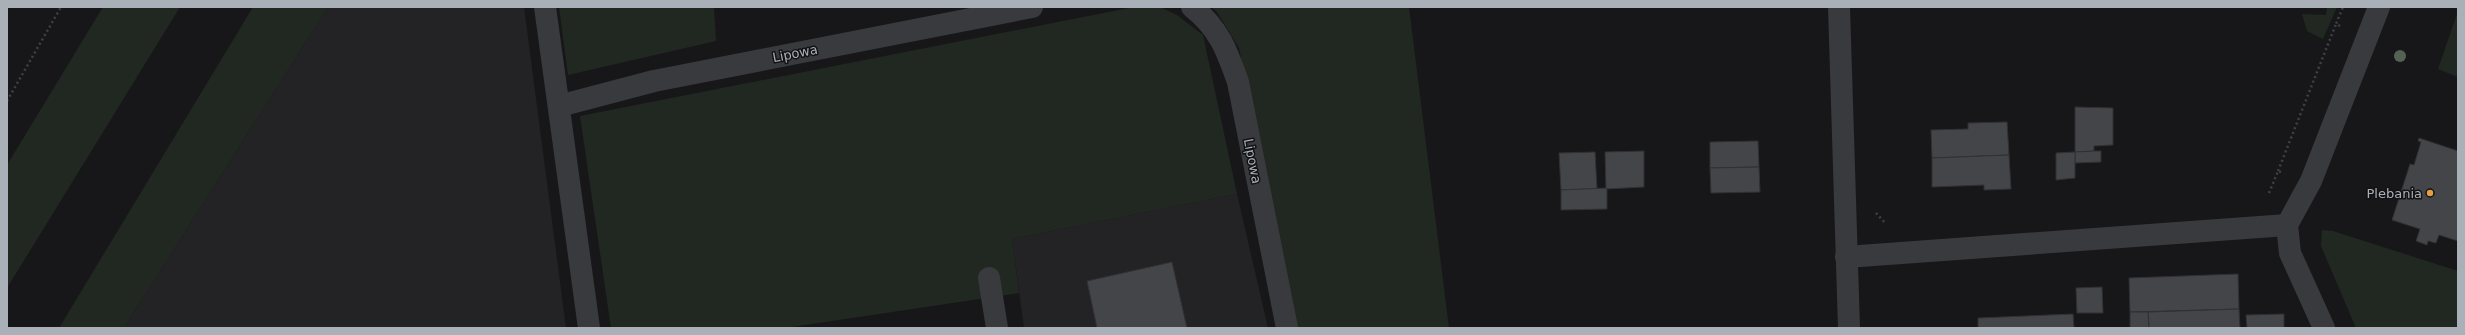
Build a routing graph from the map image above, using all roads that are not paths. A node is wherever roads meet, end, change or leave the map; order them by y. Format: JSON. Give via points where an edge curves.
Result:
{"nodes":[{"id":1,"x":545,"y":7,"type":"edge"},
{"id":2,"x":1032,"y":7,"type":"edge"},
{"id":3,"x":1192,"y":7,"type":"edge"},
{"id":4,"x":1839,"y":7,"type":"edge"},
{"id":5,"x":2380,"y":7,"type":"edge"},
{"id":6,"x":559,"y":106,"type":"junction"},
{"id":7,"x":2287,"y":225,"type":"junction"},
{"id":8,"x":1846,"y":257,"type":"junction"},
{"id":9,"x":989,"y":278,"type":"dead end"},
{"id":10,"x":589,"y":328,"type":"edge"},
{"id":11,"x":997,"y":328,"type":"edge"},
{"id":12,"x":1287,"y":328,"type":"edge"},
{"id":13,"x":1849,"y":328,"type":"edge"},
{"id":14,"x":2324,"y":328,"type":"edge"}],
"edges":[{"from":1,"to":6,"type":"street"},
{"from":2,"to":6,"type":"street","name":"Lipowa","via":[[654,81]]},
{"from":3,"to":12,"type":"street","name":"Lipowa","via":[[1208,20],[1225,47],[1238,82]]},
{"from":4,"to":8,"type":"street"},
{"from":5,"to":7,"type":"street","via":[[2310,181]]},
{"from":6,"to":10,"type":"street"},
{"from":7,"to":8,"type":"street"},
{"from":7,"to":14,"type":"street","via":[[2290,253]]},
{"from":8,"to":13,"type":"street"},
{"from":9,"to":11,"type":"street"}]}
